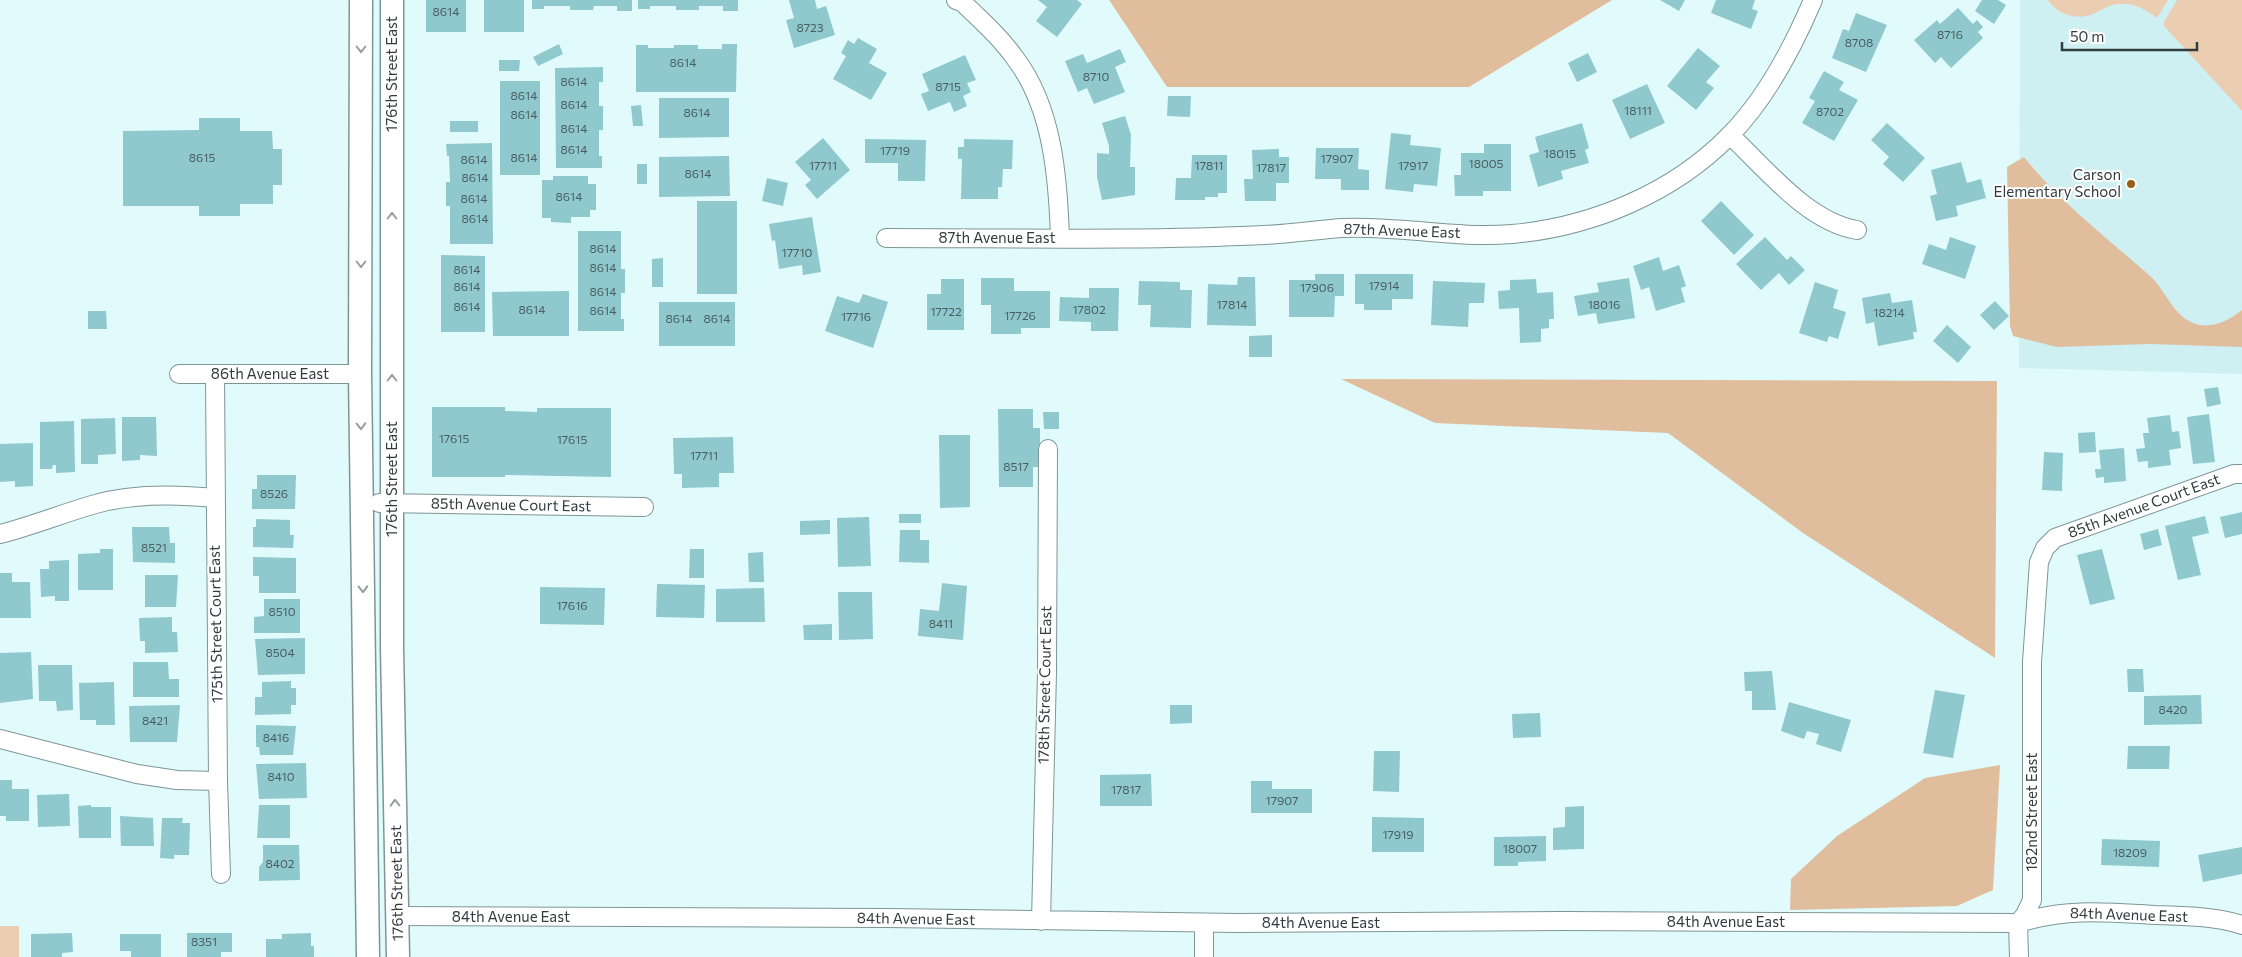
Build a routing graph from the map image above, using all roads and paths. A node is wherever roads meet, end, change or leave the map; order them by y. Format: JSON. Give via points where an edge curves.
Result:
{"nodes":[{"id":1,"x":361,"y":0,"type":"edge"},
{"id":2,"x":392,"y":0,"type":"edge"},
{"id":3,"x":956,"y":0,"type":"edge"},
{"id":4,"x":1814,"y":0,"type":"edge"},
{"id":5,"x":1730,"y":135,"type":"junction"},
{"id":6,"x":1857,"y":230,"type":"dead end"},
{"id":7,"x":886,"y":238,"type":"dead end"},
{"id":8,"x":1060,"y":238,"type":"junction"},
{"id":9,"x":179,"y":374,"type":"dead end"},
{"id":10,"x":215,"y":374,"type":"junction"},
{"id":11,"x":360,"y":374,"type":"junction"},
{"id":12,"x":1048,"y":449,"type":"dead end"},
{"id":13,"x":2242,"y":474,"type":"edge"},
{"id":14,"x":215,"y":498,"type":"junction"},
{"id":15,"x":386,"y":503,"type":"junction"},
{"id":16,"x":644,"y":507,"type":"dead end"},
{"id":17,"x":0,"y":534,"type":"edge"},
{"id":18,"x":2032,"y":662,"type":"joint"},
{"id":19,"x":0,"y":739,"type":"edge"},
{"id":20,"x":218,"y":781,"type":"junction"},
{"id":21,"x":221,"y":874,"type":"dead end"},
{"id":22,"x":397,"y":916,"type":"junction"},
{"id":23,"x":1041,"y":921,"type":"junction"},
{"id":24,"x":1204,"y":923,"type":"junction"},
{"id":25,"x":2018,"y":923,"type":"junction"},
{"id":26,"x":2242,"y":925,"type":"edge"},
{"id":27,"x":368,"y":957,"type":"edge"},
{"id":28,"x":398,"y":957,"type":"edge"},
{"id":29,"x":1204,"y":957,"type":"edge"},
{"id":30,"x":2019,"y":957,"type":"edge"}],
"edges":[{"from":1,"to":11,"type":"main road","name":"176th Street East","one_way":true},
{"from":15,"to":2,"type":"main road","name":"176th Street East","one_way":true},
{"from":3,"to":8,"type":"street","via":[[992,29],[1016,59],[1034,91],[1050,139],[1055,167]]},
{"from":4,"to":5,"type":"street","via":[[1773,77]]},
{"from":5,"to":6,"type":"street","via":[[1819,217],[1843,228]]},
{"from":5,"to":8,"type":"street","name":"87th Avenue East","via":[[1688,170],[1619,209],[1579,222],[1512,234],[1360,228],[1231,236]]},
{"from":7,"to":8,"type":"street","name":"87th Avenue East"},
{"from":9,"to":10,"type":"street","name":"86th Avenue East"},
{"from":10,"to":11,"type":"street","name":"86th Avenue East"},
{"from":10,"to":14,"type":"street","name":"175th Street Court East"},
{"from":11,"to":15,"type":"main road","via":[[376,386]]},
{"from":11,"to":27,"type":"main road","name":"176th Street East","one_way":true},
{"from":12,"to":23,"type":"street","name":"178th Street Court East"},
{"from":13,"to":18,"type":"street","name":"85th Avenue Court East","via":[[2234,474],[2055,538],[2045,548],[2039,562]]},
{"from":14,"to":17,"type":"street","via":[[166,495],[126,498],[93,504]]},
{"from":14,"to":20,"type":"street","name":"175th Street Court East"},
{"from":15,"to":16,"type":"street","name":"85th Avenue Court East"},
{"from":22,"to":15,"type":"main road","name":"176th Street East","one_way":true},
{"from":18,"to":25,"type":"street","name":"182nd Street East","via":[[2032,900]]},
{"from":19,"to":20,"type":"street","via":[[137,774]]},
{"from":20,"to":21,"type":"street","name":"175th Street Court East"},
{"from":22,"to":23,"type":"street","name":"84th Avenue East"},
{"from":22,"to":28,"type":"main road","name":"176th Street East"},
{"from":23,"to":24,"type":"street","name":"84th Avenue East"},
{"from":24,"to":25,"type":"street","name":"84th Avenue East"},
{"from":24,"to":29,"type":"street"},
{"from":25,"to":26,"type":"street","name":"84th Avenue East","via":[[2063,912],[2097,911],[2194,916]]},
{"from":25,"to":30,"type":"street"}]}
